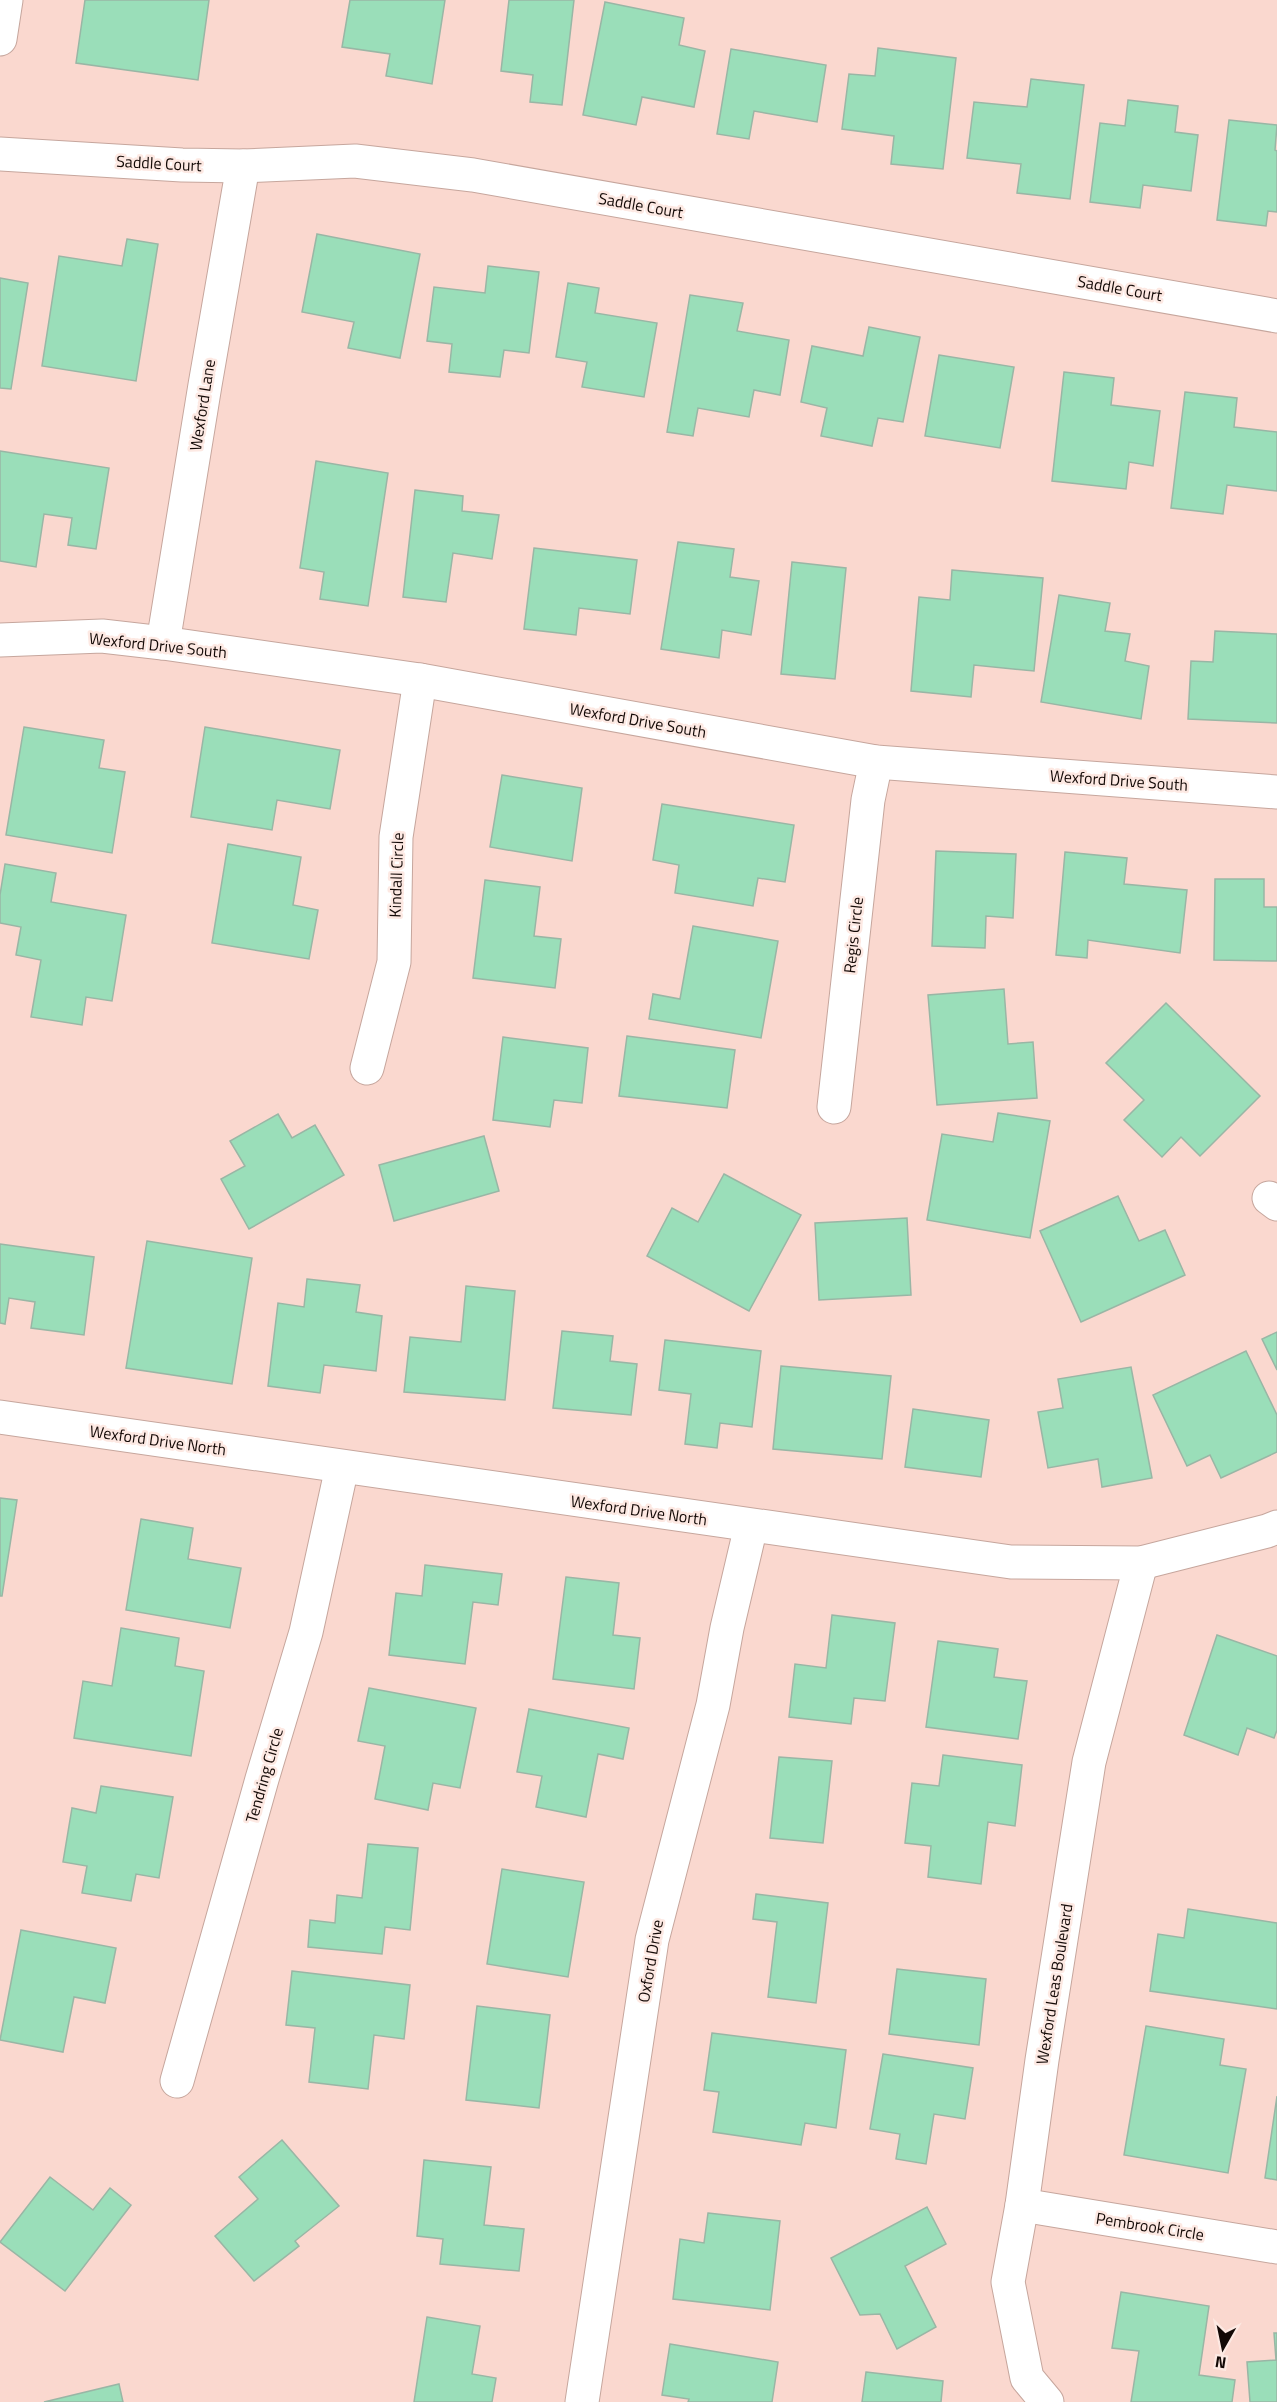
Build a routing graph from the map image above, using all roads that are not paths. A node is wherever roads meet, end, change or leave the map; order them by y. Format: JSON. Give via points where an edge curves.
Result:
{"nodes":[{"id":1,"x":6,"y":0,"type":"edge"},
{"id":2,"x":0,"y":39,"type":"edge"},
{"id":3,"x":0,"y":154,"type":"edge"},
{"id":4,"x":243,"y":166,"type":"junction"},
{"id":5,"x":1277,"y":316,"type":"edge"},
{"id":6,"x":0,"y":640,"type":"edge"},
{"id":7,"x":163,"y":643,"type":"junction"},
{"id":8,"x":420,"y":680,"type":"junction"},
{"id":9,"x":876,"y":762,"type":"junction"},
{"id":10,"x":1277,"y":792,"type":"edge"},
{"id":11,"x":368,"y":1068,"type":"dead end"},
{"id":12,"x":834,"y":1107,"type":"dead end"},
{"id":13,"x":0,"y":1417,"type":"edge"},
{"id":14,"x":342,"y":1467,"type":"junction"},
{"id":15,"x":751,"y":1526,"type":"junction"},
{"id":16,"x":1277,"y":1527,"type":"edge"},
{"id":17,"x":1141,"y":1563,"type":"junction"},
{"id":18,"x":177,"y":2081,"type":"dead end"},
{"id":19,"x":1022,"y":2205,"type":"junction"},
{"id":20,"x":1277,"y":2247,"type":"edge"},
{"id":21,"x":582,"y":2402,"type":"edge"},
{"id":22,"x":1047,"y":2402,"type":"edge"}],
"edges":[{"from":1,"to":2,"type":"street"},
{"from":3,"to":4,"type":"street","name":"Saddle Court"},
{"from":4,"to":5,"type":"street","name":"Saddle Court","via":[[355,160],[473,176]]},
{"from":4,"to":7,"type":"street","name":"Wexford Lane"},
{"from":6,"to":7,"type":"street","name":"Wexford Drive South","via":[[102,636]]},
{"from":7,"to":8,"type":"street","name":"Wexford Drive South"},
{"from":8,"to":9,"type":"street","name":"Wexford Drive South"},
{"from":8,"to":11,"type":"street","name":"Kindall Circle","via":[[396,837],[394,962]]},
{"from":9,"to":10,"type":"street","name":"Wexford Drive South"},
{"from":9,"to":12,"type":"street","name":"Regis Circle","via":[[868,800]]},
{"from":13,"to":14,"type":"street","name":"Wexford Drive North"},
{"from":14,"to":15,"type":"street","name":"Wexford Drive North"},
{"from":14,"to":18,"type":"street","name":"Tendring Circle","via":[[306,1632]]},
{"from":15,"to":17,"type":"street","name":"Wexford Drive North","via":[[1011,1562]]},
{"from":15,"to":21,"type":"street","name":"Oxford Drive","via":[[713,1705],[652,1940]]},
{"from":16,"to":17,"type":"street","name":"Wexford Drive North"},
{"from":17,"to":19,"type":"street","name":"Wexford Leas Boulevard","via":[[1089,1762]]},
{"from":19,"to":20,"type":"street","name":"Pembrook Circle"},
{"from":19,"to":22,"type":"street","name":"Wexford Leas Boulevard","via":[[1008,2282],[1027,2378]]}]}
